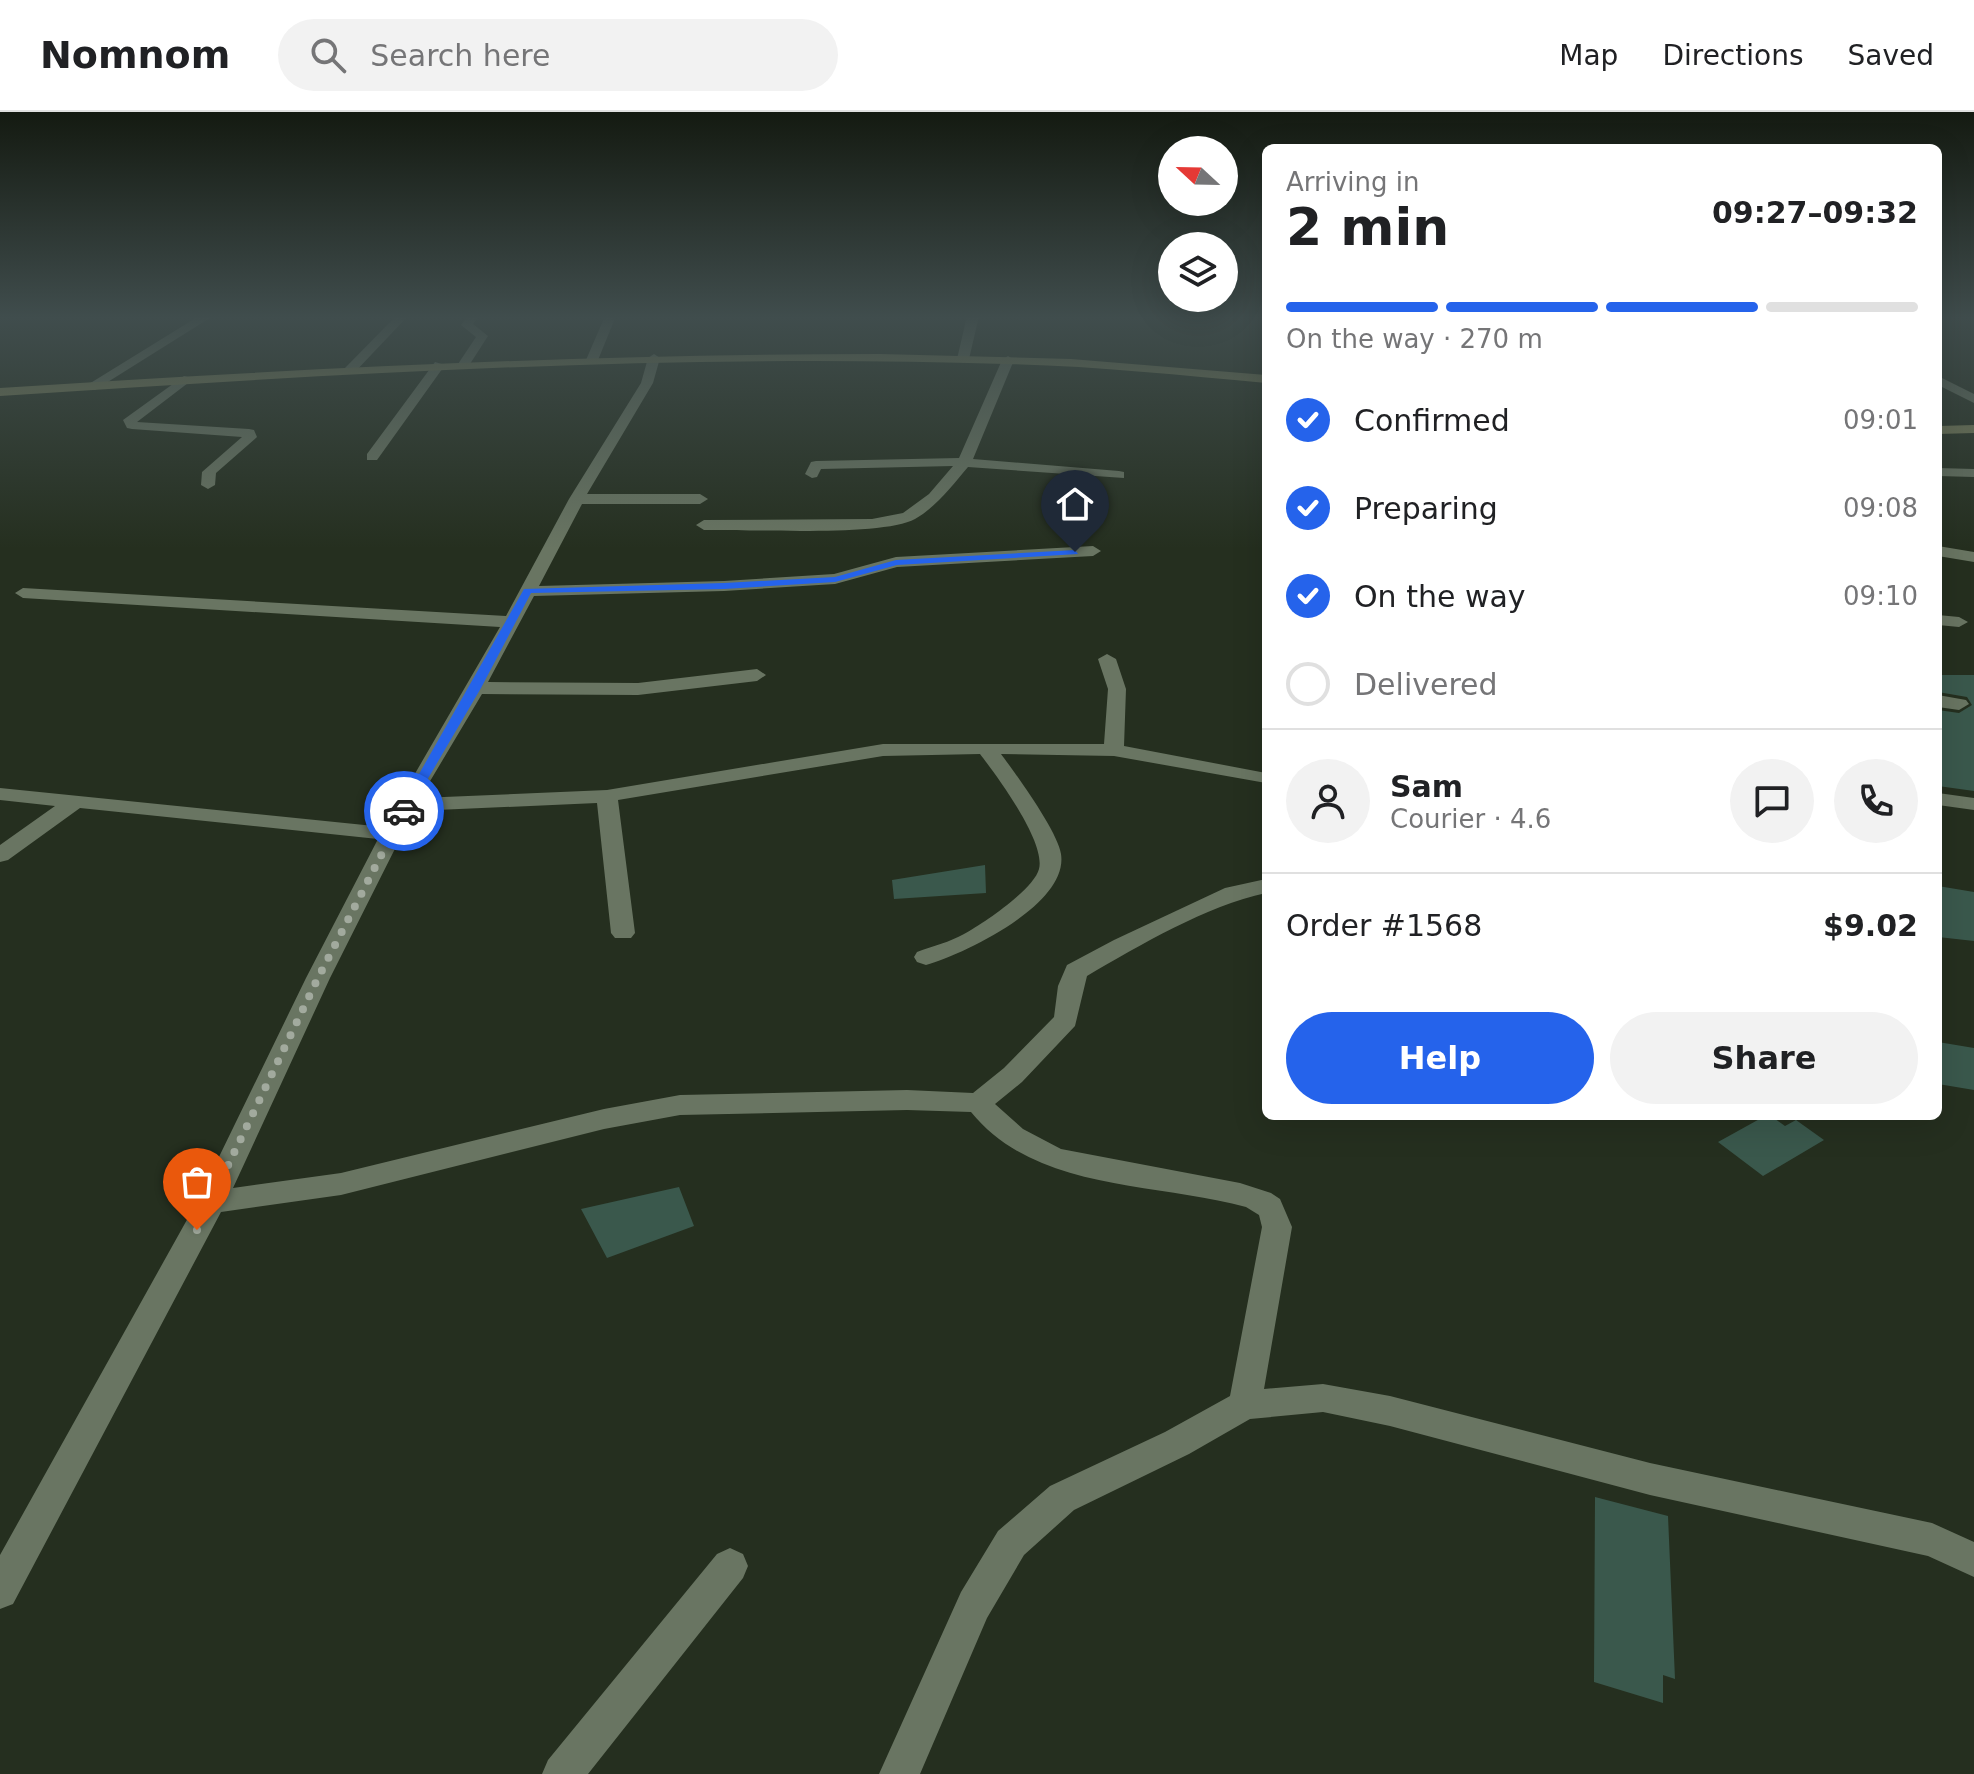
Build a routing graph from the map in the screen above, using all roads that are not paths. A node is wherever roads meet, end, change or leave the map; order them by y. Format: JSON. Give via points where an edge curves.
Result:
{"nodes":[{"id":1,"x":166,"y":394,"type":"edge"},
{"id":2,"x":418,"y":394,"type":"edge"},
{"id":3,"x":641,"y":394,"type":"edge"},
{"id":4,"x":994,"y":394,"type":"edge"},
{"id":5,"x":1974,"y":429,"type":"edge"},
{"id":6,"x":1942,"y":430,"type":"edge"},
{"id":7,"x":372,"y":457,"type":"dead end"},
{"id":8,"x":964,"y":463,"type":"junction"},
{"id":9,"x":1942,"y":472,"type":"edge"},
{"id":10,"x":1974,"y":473,"type":"edge"},
{"id":11,"x":812,"y":474,"type":"dead end"},
{"id":12,"x":1119,"y":475,"type":"dead end"},
{"id":13,"x":208,"y":485,"type":"dead end"},
{"id":14,"x":577,"y":499,"type":"junction"},
{"id":15,"x":700,"y":499,"type":"dead end"},
{"id":16,"x":704,"y":525,"type":"dead end"},
{"id":17,"x":1093,"y":551,"type":"dead end"},
{"id":18,"x":1942,"y":552,"type":"edge"},
{"id":19,"x":1974,"y":557,"type":"edge"},
{"id":20,"x":527,"y":591,"type":"junction"},
{"id":21,"x":23,"y":593,"type":"dead end"},
{"id":22,"x":1942,"y":620,"type":"edge"},
{"id":23,"x":511,"y":622,"type":"junction"},
{"id":24,"x":1959,"y":622,"type":"dead end"},
{"id":25,"x":1107,"y":659,"type":"dead end"},
{"id":26,"x":757,"y":675,"type":"dead end"},
{"id":27,"x":476,"y":688,"type":"junction"},
{"id":28,"x":1942,"y":702,"type":"edge"},
{"id":29,"x":1959,"y":704,"type":"dead end"},
{"id":30,"x":986,"y":748,"type":"junction"},
{"id":31,"x":1114,"y":750,"type":"junction"},
{"id":32,"x":1261,"y":778,"type":"dead end"},
{"id":33,"x":0,"y":794,"type":"edge"},
{"id":34,"x":607,"y":796,"type":"junction"},
{"id":35,"x":1942,"y":800,"type":"edge"},
{"id":36,"x":75,"y":802,"type":"junction"},
{"id":37,"x":1974,"y":804,"type":"edge"},
{"id":38,"x":406,"y":805,"type":"junction"},
{"id":39,"x":393,"y":834,"type":"junction"},
{"id":40,"x":0,"y":855,"type":"edge"},
{"id":41,"x":1262,"y":887,"type":"edge"},
{"id":42,"x":623,"y":933,"type":"dead end"},
{"id":43,"x":926,"y":957,"type":"dead end"},
{"id":44,"x":979,"y":1103,"type":"junction"},
{"id":45,"x":212,"y":1202,"type":"junction"},
{"id":46,"x":1245,"y":1405,"type":"junction"},
{"id":47,"x":1974,"y":1560,"type":"edge"},
{"id":48,"x":730,"y":1566,"type":"dead end"},
{"id":49,"x":0,"y":1591,"type":"edge"},
{"id":50,"x":562,"y":1774,"type":"edge"},
{"id":51,"x":899,"y":1774,"type":"edge"}],
"edges":[{"from":1,"to":13,"type":"street","via":[[130,420],[132,425],[249,433],[209,472]]},
{"from":2,"to":7,"type":"street"},
{"from":3,"to":14,"type":"street"},
{"from":4,"to":8,"type":"street"},
{"from":5,"to":6,"type":"main road"},
{"from":8,"to":11,"type":"street","via":[[816,465]]},
{"from":8,"to":12,"type":"street"},
{"from":8,"to":16,"type":"street","via":[[918,510],[894,521]]},
{"from":9,"to":10,"type":"street"},
{"from":14,"to":15,"type":"street"},
{"from":14,"to":20,"type":"street"},
{"from":17,"to":20,"type":"street","via":[[896,562],[835,579]]},
{"from":18,"to":19,"type":"street"},
{"from":20,"to":23,"type":"street"},
{"from":21,"to":23,"type":"street"},
{"from":22,"to":24,"type":"street"},
{"from":23,"to":27,"type":"street"},
{"from":25,"to":31,"type":"street","via":[[1117,689]]},
{"from":26,"to":27,"type":"street","via":[[638,689]]},
{"from":27,"to":38,"type":"street"},
{"from":28,"to":29,"type":"street"},
{"from":30,"to":31,"type":"street"},
{"from":30,"to":34,"type":"street","via":[[883,750]]},
{"from":30,"to":43,"type":"street","via":[[1015,787],[1050,852],[1050,871],[1003,919],[972,940]]},
{"from":31,"to":32,"type":"street"},
{"from":33,"to":36,"type":"street"},
{"from":34,"to":38,"type":"street"},
{"from":34,"to":42,"type":"street"},
{"from":35,"to":37,"type":"street"},
{"from":36,"to":39,"type":"street"},
{"from":36,"to":40,"type":"street"},
{"from":38,"to":39,"type":"street"},
{"from":39,"to":45,"type":"street"},
{"from":41,"to":44,"type":"street","via":[[1233,893],[1076,971],[1066,1020]]},
{"from":44,"to":45,"type":"street","via":[[680,1105],[341,1184]]},
{"from":44,"to":46,"type":"street","via":[[993,1121],[1031,1149],[1056,1159],[1240,1194],[1266,1201],[1275,1211],[1277,1227]]},
{"from":45,"to":49,"type":"street"},
{"from":46,"to":47,"type":"street","via":[[1323,1398],[1390,1411],[1650,1479],[1932,1540]]},
{"from":46,"to":51,"type":"street","via":[[1062,1498],[1011,1543],[974,1605]]},
{"from":48,"to":50,"type":"street"}]}
